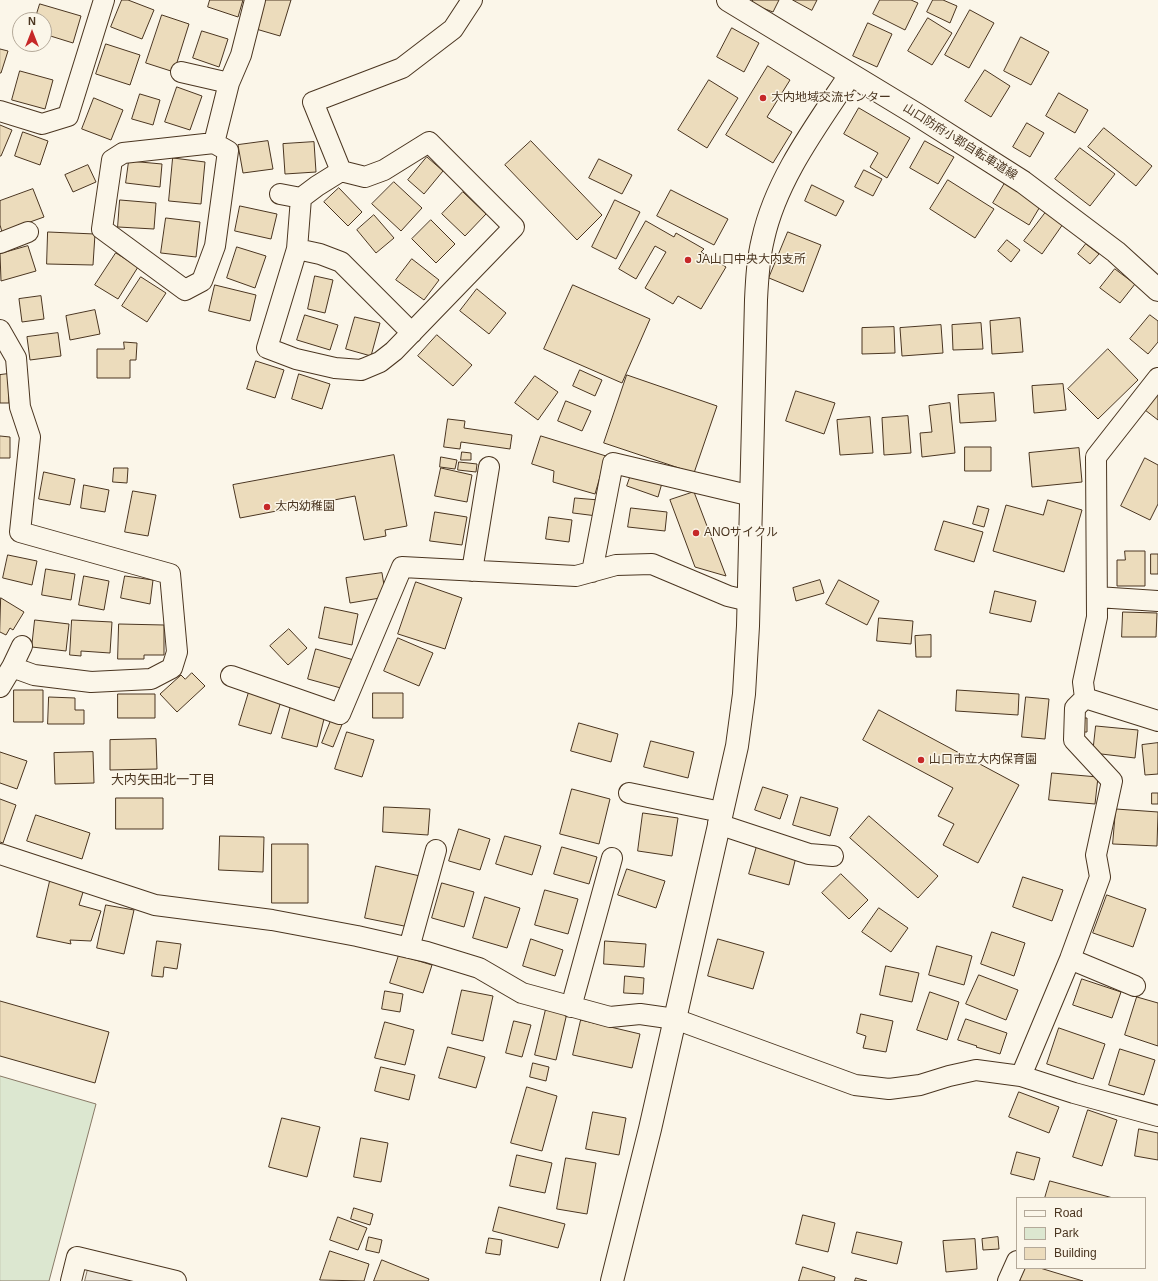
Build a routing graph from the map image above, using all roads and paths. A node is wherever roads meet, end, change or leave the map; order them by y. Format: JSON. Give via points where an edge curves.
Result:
{"nodes":[{"id":1,"x":104,"y":0,"type":"edge"},
{"id":2,"x":255,"y":0,"type":"edge"},
{"id":3,"x":472,"y":0,"type":"edge"},
{"id":4,"x":728,"y":0,"type":"edge"},
{"id":5,"x":181,"y":72,"type":"dead end"},
{"id":6,"x":850,"y":75,"type":"junction"},
{"id":7,"x":229,"y":83,"type":"junction"},
{"id":8,"x":0,"y":111,"type":"edge"},
{"id":9,"x":214,"y":143,"type":"junction"},
{"id":10,"x":341,"y":171,"type":"junction"},
{"id":11,"x":280,"y":194,"type":"dead end"},
{"id":12,"x":301,"y":198,"type":"junction"},
{"id":13,"x":28,"y":232,"type":"dead end"},
{"id":14,"x":0,"y":243,"type":"edge"},
{"id":15,"x":297,"y":249,"type":"junction"},
{"id":16,"x":1158,"y":290,"type":"edge"},
{"id":17,"x":412,"y":333,"type":"junction"},
{"id":18,"x":2,"y":338,"type":"edge"},
{"id":19,"x":1158,"y":378,"type":"edge"},
{"id":20,"x":489,"y":467,"type":"dead end"},
{"id":21,"x":752,"y":496,"type":"junction"},
{"id":22,"x":472,"y":571,"type":"junction"},
{"id":23,"x":592,"y":572,"type":"junction"},
{"id":24,"x":1097,"y":597,"type":"junction"},
{"id":25,"x":749,"y":601,"type":"junction"},
{"id":26,"x":1158,"y":601,"type":"edge"},
{"id":27,"x":22,"y":646,"type":"dead end"},
{"id":28,"x":12,"y":668,"type":"junction"},
{"id":29,"x":231,"y":676,"type":"dead end"},
{"id":30,"x":0,"y":687,"type":"edge"},
{"id":31,"x":1085,"y":698,"type":"junction"},
{"id":32,"x":1158,"y":721,"type":"edge"},
{"id":33,"x":629,"y":793,"type":"dead end"},
{"id":34,"x":720,"y":818,"type":"junction"},
{"id":35,"x":436,"y":850,"type":"dead end"},
{"id":36,"x":0,"y":854,"type":"edge"},
{"id":37,"x":833,"y":856,"type":"dead end"},
{"id":38,"x":612,"y":858,"type":"dead end"},
{"id":39,"x":409,"y":948,"type":"junction"},
{"id":40,"x":1070,"y":959,"type":"junction"},
{"id":41,"x":1135,"y":986,"type":"dead end"},
{"id":42,"x":571,"y":1007,"type":"junction"},
{"id":43,"x":675,"y":1019,"type":"junction"},
{"id":44,"x":1021,"y":1076,"type":"junction"},
{"id":45,"x":1158,"y":1116,"type":"edge"},
{"id":46,"x":1016,"y":1263,"type":"edge"},
{"id":47,"x":71,"y":1281,"type":"edge"},
{"id":48,"x":176,"y":1281,"type":"edge"},
{"id":49,"x":612,"y":1281,"type":"edge"},
{"id":50,"x":1008,"y":1281,"type":"edge"}],
"edges":[{"from":1,"to":8,"type":"street","via":[[68,116],[42,124]]},
{"from":2,"to":7,"type":"street","via":[[241,55]]},
{"from":3,"to":10,"type":"street","via":[[453,29],[402,68],[313,102]]},
{"from":4,"to":6,"type":"street","name":"山口防府小郡自転車道線"},
{"from":5,"to":7,"type":"street"},
{"from":6,"to":16,"type":"street","name":"山口防府小郡自転車道線","via":[[1023,182],[1116,252]]},
{"from":6,"to":21,"type":"street","via":[[811,134],[782,187],[763,238],[756,300]]},
{"from":7,"to":9,"type":"street"},
{"from":9,"to":9,"type":"street","via":[[123,153],[112,160],[102,229],[185,290],[202,282],[214,246],[228,151]]},
{"from":10,"to":12,"type":"street"},
{"from":10,"to":17,"type":"street","via":[[364,177],[384,170],[429,142],[514,227]]},
{"from":11,"to":12,"type":"street"},
{"from":12,"to":15,"type":"street"},
{"from":13,"to":14,"type":"street"},
{"from":15,"to":17,"type":"street","via":[[341,262]]},
{"from":15,"to":17,"type":"street","via":[[267,348],[296,359],[335,368],[361,370],[380,362]]},
{"from":18,"to":28,"type":"street","via":[[16,358],[20,408],[30,436],[20,532],[170,574],[177,652],[172,668],[151,679],[91,682],[34,675]]},
{"from":19,"to":24,"type":"street","via":[[1096,457]]},
{"from":20,"to":22,"type":"street"},
{"from":21,"to":23,"type":"street","via":[[613,463]]},
{"from":21,"to":25,"type":"street"},
{"from":22,"to":23,"type":"street","via":[[576,576]]},
{"from":22,"to":29,"type":"street","via":[[402,567],[340,714]]},
{"from":23,"to":25,"type":"street","via":[[616,565],[652,564],[728,596]]},
{"from":24,"to":26,"type":"street"},
{"from":24,"to":31,"type":"street","via":[[1097,617],[1083,682]]},
{"from":25,"to":34,"type":"street","via":[[744,694],[737,746]]},
{"from":27,"to":28,"type":"street"},
{"from":28,"to":30,"type":"street"},
{"from":31,"to":32,"type":"street"},
{"from":31,"to":40,"type":"street","via":[[1075,708],[1074,740],[1112,781],[1096,855],[1100,877]]},
{"from":33,"to":34,"type":"street"},
{"from":34,"to":37,"type":"street","via":[[810,854]]},
{"from":34,"to":43,"type":"street"},
{"from":35,"to":39,"type":"street"},
{"from":36,"to":39,"type":"street","via":[[155,905],[272,920]]},
{"from":38,"to":42,"type":"street"},
{"from":39,"to":42,"type":"street","via":[[479,968],[522,993]]},
{"from":40,"to":41,"type":"street"},
{"from":40,"to":44,"type":"street"},
{"from":42,"to":43,"type":"street","via":[[610,1017],[640,1014]]},
{"from":43,"to":44,"type":"street","via":[[855,1085],[890,1089],[920,1085],[976,1070]]},
{"from":43,"to":49,"type":"street"},
{"from":44,"to":45,"type":"street"},
{"from":46,"to":50,"type":"street"},
{"from":47,"to":48,"type":"street","via":[[77,1258]]}]}
